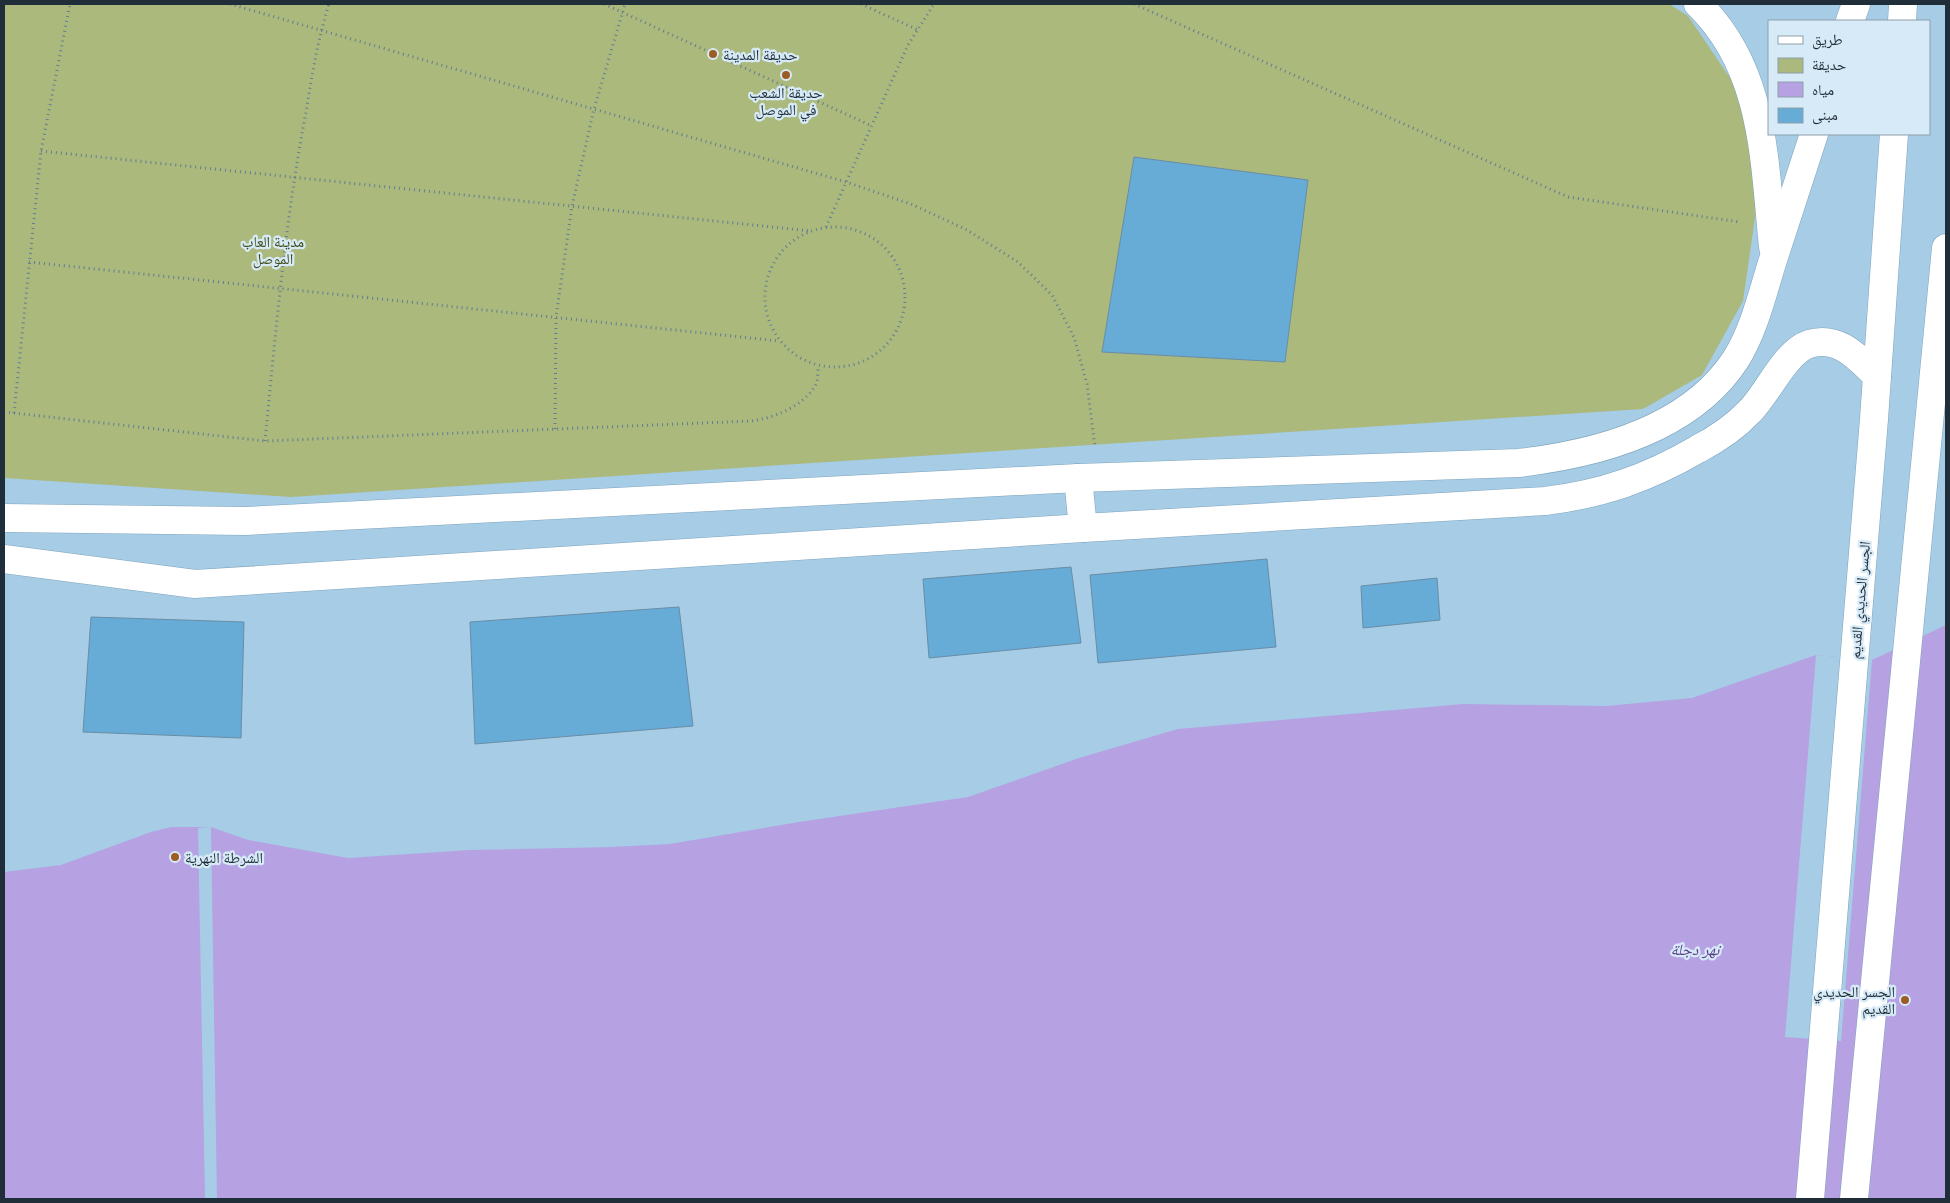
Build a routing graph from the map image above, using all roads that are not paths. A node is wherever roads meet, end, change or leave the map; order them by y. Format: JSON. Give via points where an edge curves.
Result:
{"nodes":[{"id":1,"x":1698,"y":4,"type":"edge"},
{"id":2,"x":1856,"y":4,"type":"edge"},
{"id":3,"x":1903,"y":4,"type":"edge"},
{"id":4,"x":1850,"y":20,"type":"edge"},
{"id":5,"x":1902,"y":20,"type":"edge"},
{"id":6,"x":1814,"y":135,"type":"edge"},
{"id":7,"x":1894,"y":135,"type":"edge"},
{"id":8,"x":1946,"y":248,"type":"edge"},
{"id":9,"x":1774,"y":259,"type":"junction"},
{"id":10,"x":1877,"y":376,"type":"junction"},
{"id":11,"x":1089,"y":478,"type":"junction"},
{"id":12,"x":4,"y":518,"type":"edge"},
{"id":13,"x":1083,"y":528,"type":"junction"},
{"id":14,"x":4,"y":560,"type":"edge"},
{"id":15,"x":1810,"y":1199,"type":"edge"},
{"id":16,"x":1854,"y":1199,"type":"edge"}],
"edges":[{"from":1,"to":9,"type":"main road","via":[[1725,38],[1741,66],[1753,98],[1761,130]]},
{"from":2,"to":4,"type":"main road"},
{"from":3,"to":5,"type":"main road"},
{"from":6,"to":9,"type":"main road"},
{"from":7,"to":10,"type":"main road","name":"الجسر الحديدي القديم"},
{"from":8,"to":16,"type":"main road"},
{"from":9,"to":11,"type":"main road","via":[[1748,334],[1724,375],[1678,415],[1612,444],[1581,453],[1518,463]]},
{"from":10,"to":13,"type":"main road","via":[[1841,345],[1830,342],[1807,344],[1789,358],[1750,411],[1712,442],[1630,483],[1574,498]]},
{"from":10,"to":15,"type":"main road","name":"الجسر الحديدي القديم"},
{"from":11,"to":12,"type":"main road","via":[[245,521]]},
{"from":11,"to":13,"type":"main road"},
{"from":13,"to":14,"type":"main road","via":[[195,584]]}]}
